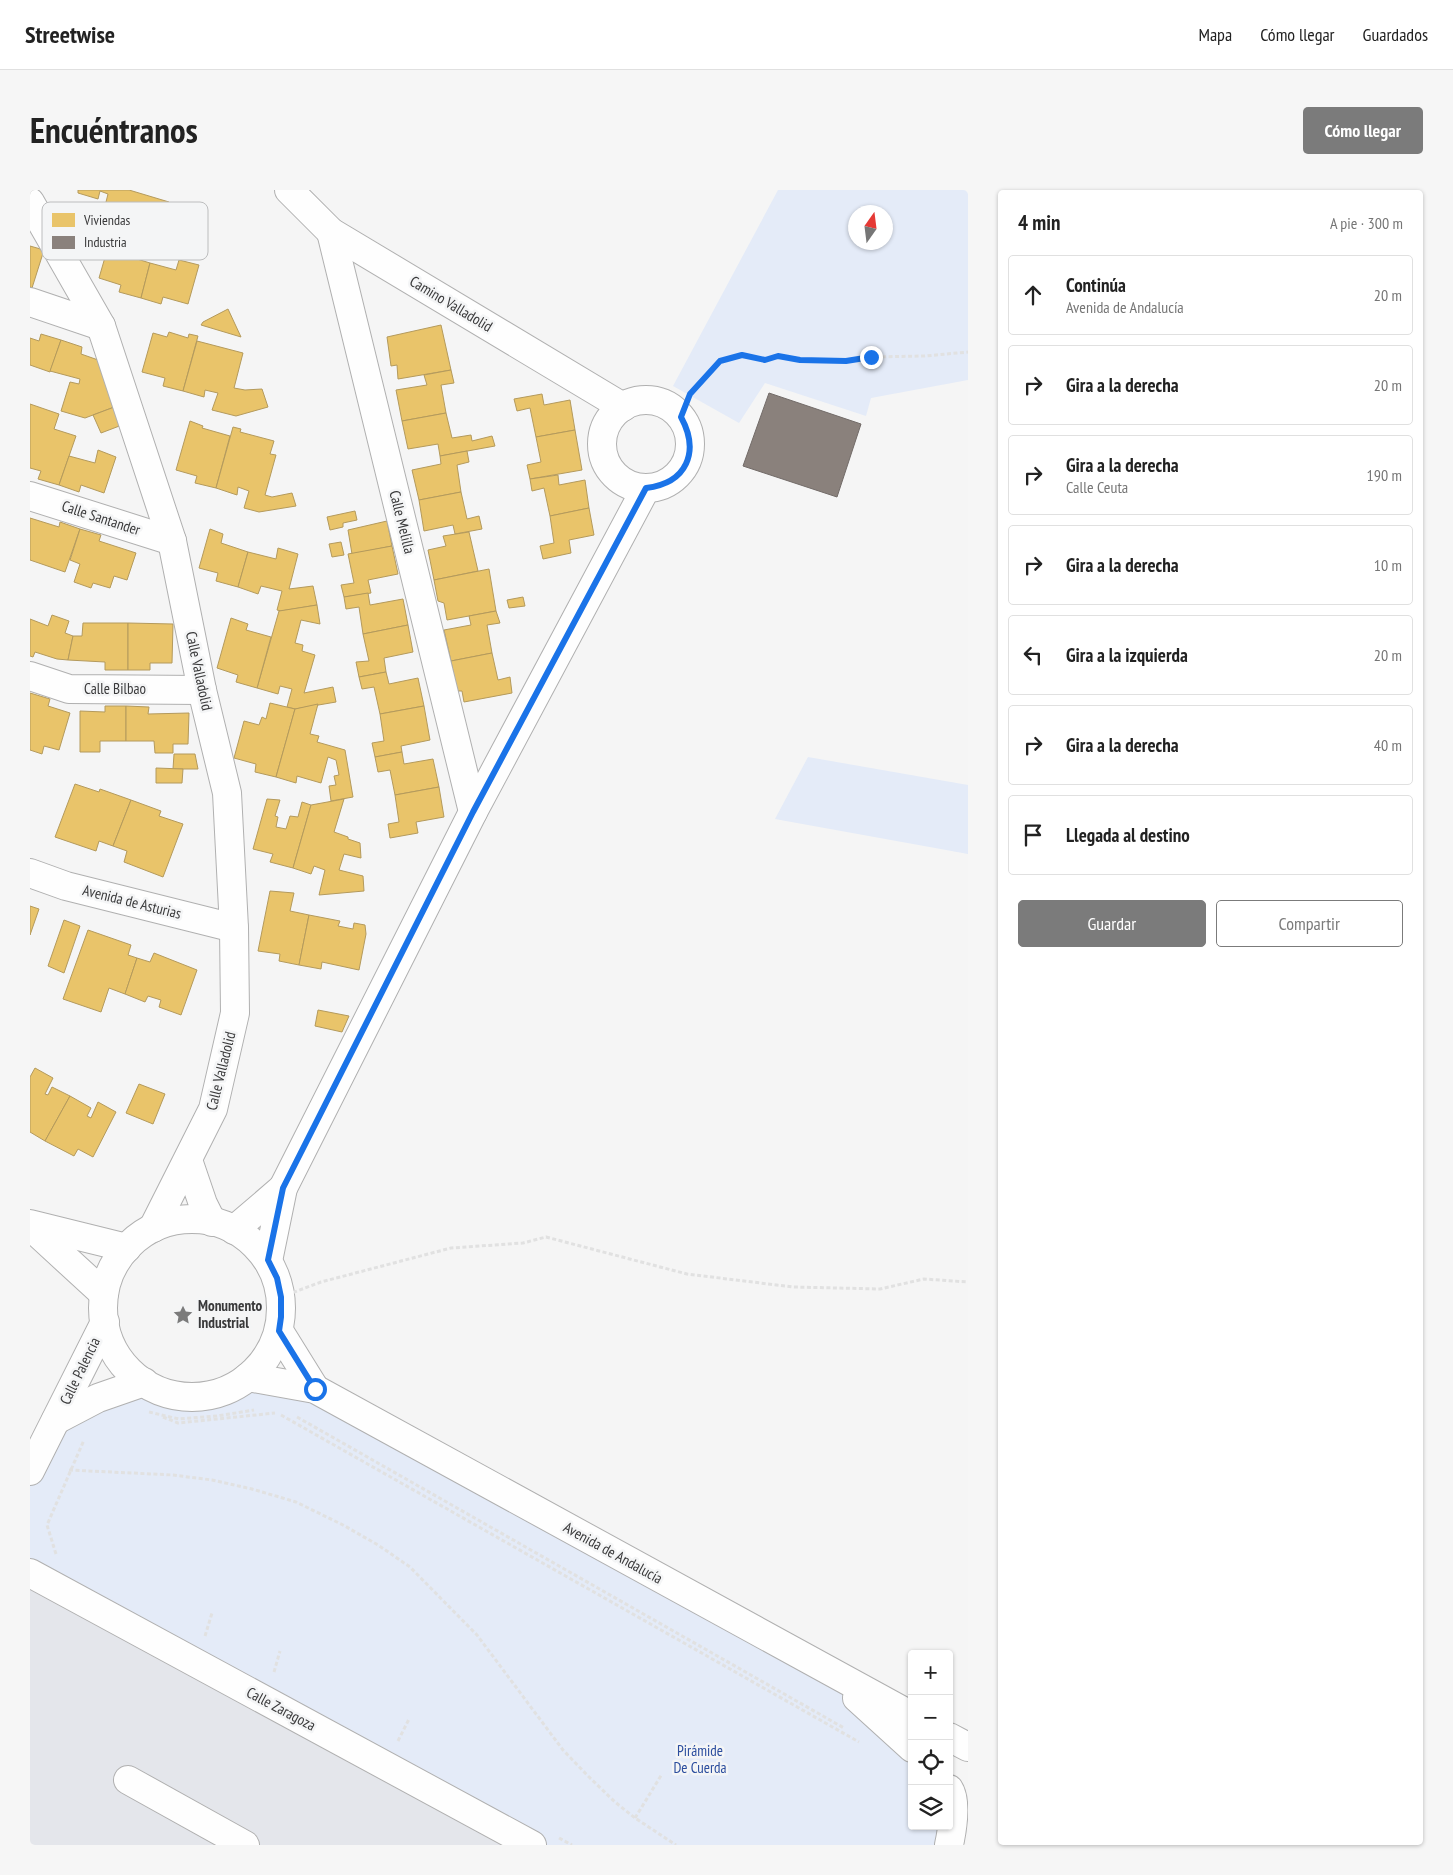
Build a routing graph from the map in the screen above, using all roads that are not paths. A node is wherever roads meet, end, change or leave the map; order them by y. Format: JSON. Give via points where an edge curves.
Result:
{"nodes":[{"id":1,"x":289,"y":190,"type":"edge"},
{"id":2,"x":30,"y":202,"type":"edge"},
{"id":3,"x":42,"y":223,"type":"edge"},
{"id":4,"x":330,"y":232,"type":"junction"},
{"id":5,"x":63,"y":260,"type":"edge"},
{"id":6,"x":30,"y":302,"type":"edge"},
{"id":7,"x":101,"y":326,"type":"junction"},
{"id":8,"x":623,"y":407,"type":"junction"},
{"id":9,"x":646,"y":488,"type":"junction"},
{"id":10,"x":30,"y":496,"type":"edge"},
{"id":11,"x":172,"y":541,"type":"junction"},
{"id":12,"x":30,"y":676,"type":"edge"},
{"id":13,"x":202,"y":690,"type":"junction"},
{"id":14,"x":473,"y":812,"type":"junction"},
{"id":15,"x":30,"y":873,"type":"edge"},
{"id":16,"x":234,"y":928,"type":"junction"},
{"id":17,"x":188,"y":1160,"type":"junction"},
{"id":18,"x":283,"y":1188,"type":"junction"},
{"id":19,"x":30,"y":1225,"type":"edge"},
{"id":20,"x":223,"y":1226,"type":"junction"},
{"id":21,"x":153,"y":1228,"type":"junction"},
{"id":22,"x":127,"y":1248,"type":"junction"},
{"id":23,"x":268,"y":1260,"type":"junction"},
{"id":24,"x":104,"y":1294,"type":"junction"},
{"id":25,"x":104,"y":1322,"type":"junction"},
{"id":26,"x":279,"y":1331,"type":"junction"},
{"id":27,"x":248,"y":1377,"type":"junction"},
{"id":28,"x":315,"y":1389,"type":"junction"},
{"id":29,"x":136,"y":1394,"type":"junction"},
{"id":30,"x":56,"y":1420,"type":"junction"},
{"id":31,"x":30,"y":1471,"type":"edge"},
{"id":32,"x":30,"y":1574,"type":"edge"},
{"id":33,"x":825,"y":1669,"type":"junction"},
{"id":34,"x":908,"y":1714,"type":"edge"},
{"id":35,"x":953,"y":1739,"type":"edge"},
{"id":36,"x":908,"y":1744,"type":"edge"},
{"id":37,"x":968,"y":1747,"type":"edge"},
{"id":38,"x":128,"y":1780,"type":"dead end"},
{"id":39,"x":951,"y":1830,"type":"edge"},
{"id":40,"x":968,"y":1841,"type":"edge"},
{"id":41,"x":245,"y":1845,"type":"edge"},
{"id":42,"x":532,"y":1845,"type":"edge"},
{"id":43,"x":949,"y":1845,"type":"edge"},
{"id":44,"x":963,"y":1845,"type":"edge"}],
"edges":[{"from":1,"to":4,"type":"street","name":"Camino Valladolid"},
{"from":2,"to":3,"type":"street","name":"Calle Valladolid"},
{"from":4,"to":8,"type":"street","name":"Camino Valladolid"},
{"from":4,"to":14,"type":"street","name":"Calle Melilla"},
{"from":5,"to":7,"type":"street","name":"Calle Valladolid"},
{"from":6,"to":7,"type":"street"},
{"from":7,"to":11,"type":"street","name":"Calle Valladolid"},
{"from":8,"to":9,"type":"street","via":[[607,424],[602,438],[603,453],[608,467],[618,478]]},
{"from":8,"to":9,"type":"street","via":[[643,400],[658,402],[670,407],[688,429],[688,457],[682,470],[672,480]]},
{"from":9,"to":14,"type":"street"},
{"from":10,"to":11,"type":"street","name":"Calle Santander"},
{"from":11,"to":13,"type":"street","name":"Calle Valladolid"},
{"from":12,"to":13,"type":"street","name":"Calle Bilbao","via":[[69,689]]},
{"from":13,"to":16,"type":"street","name":"Calle Valladolid","via":[[226,793]]},
{"from":14,"to":18,"type":"street"},
{"from":15,"to":16,"type":"street","name":"Avenida de Asturias","via":[[66,886]]},
{"from":16,"to":17,"type":"street","name":"Calle Valladolid","via":[[235,1013],[213,1109]]},
{"from":17,"to":20,"type":"street","via":[[203,1204]]},
{"from":17,"to":21,"type":"street","name":"Calle Valladolid"},
{"from":18,"to":20,"type":"street"},
{"from":18,"to":23,"type":"street"},
{"from":19,"to":22,"type":"street"},
{"from":19,"to":24,"type":"street"},
{"from":20,"to":21,"type":"street","via":[[204,1220],[184,1219]]},
{"from":20,"to":23,"type":"street","via":[[256,1245]]},
{"from":21,"to":22,"type":"street"},
{"from":22,"to":24,"type":"street","via":[[118,1258]]},
{"from":23,"to":26,"type":"street","via":[[277,1278],[281,1297]]},
{"from":24,"to":25,"type":"street"},
{"from":25,"to":29,"type":"street","via":[[113,1349],[124,1365]]},
{"from":25,"to":30,"type":"street","name":"Calle Palencia"},
{"from":26,"to":27,"type":"street","via":[[269,1353]]},
{"from":26,"to":28,"type":"street","name":"Avenida de Andalucía"},
{"from":27,"to":28,"type":"street","name":"Avenida de Andalucía"},
{"from":27,"to":29,"type":"street","via":[[209,1396],[171,1395],[153,1388]]},
{"from":28,"to":33,"type":"street","name":"Avenida de Andalucía"},
{"from":29,"to":30,"type":"street","name":"Calle Palencia","via":[[98,1398]]},
{"from":30,"to":31,"type":"street","name":"Calle Palencia"},
{"from":32,"to":42,"type":"street","name":"Calle Zaragoza"},
{"from":33,"to":34,"type":"street","name":"Avenida de Andalucía"},
{"from":33,"to":36,"type":"street"},
{"from":35,"to":37,"type":"street"},
{"from":38,"to":41,"type":"street"},
{"from":39,"to":43,"type":"street"},
{"from":40,"to":44,"type":"street"}]}
